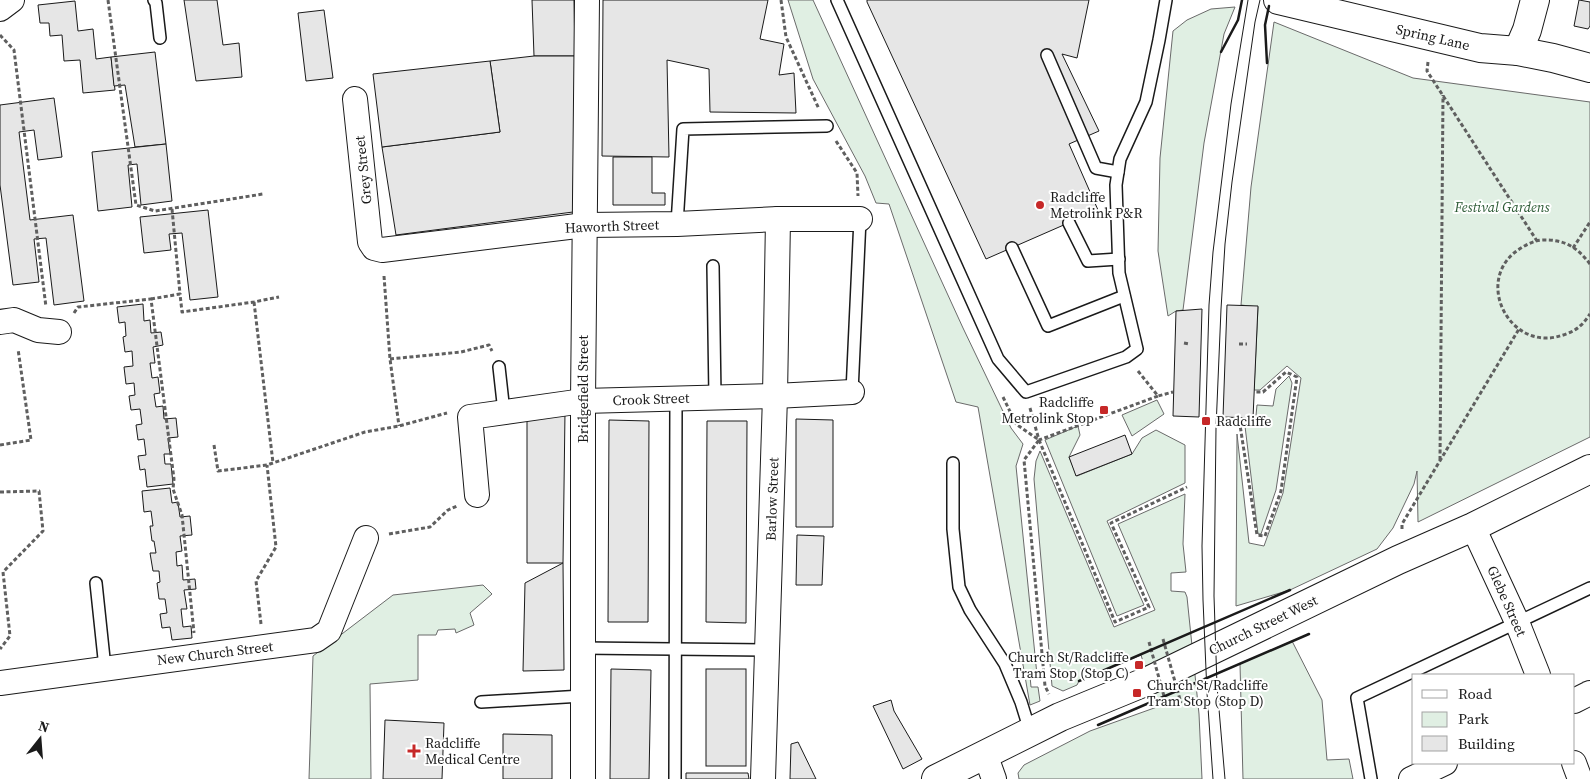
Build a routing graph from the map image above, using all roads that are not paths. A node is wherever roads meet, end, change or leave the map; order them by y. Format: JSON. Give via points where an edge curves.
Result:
{"nodes":[{"id":1,"x":12,"y":0,"type":"edge"},
{"id":2,"x":154,"y":0,"type":"edge"},
{"id":3,"x":587,"y":0,"type":"edge"},
{"id":4,"x":837,"y":0,"type":"edge"},
{"id":5,"x":1166,"y":0,"type":"edge"},
{"id":6,"x":1278,"y":0,"type":"edge"},
{"id":7,"x":1534,"y":0,"type":"edge"},
{"id":8,"x":0,"y":9,"type":"edge"},
{"id":9,"x":160,"y":38,"type":"dead end"},
{"id":10,"x":1518,"y":51,"type":"junction"},
{"id":11,"x":1047,"y":55,"type":"dead end"},
{"id":12,"x":1590,"y":68,"type":"edge"},
{"id":13,"x":355,"y":99,"type":"dead end"},
{"id":14,"x":827,"y":126,"type":"dead end"},
{"id":15,"x":1118,"y":172,"type":"junction"},
{"id":16,"x":778,"y":219,"type":"junction"},
{"id":17,"x":860,"y":219,"type":"joint"},
{"id":18,"x":1069,"y":223,"type":"dead end"},
{"id":19,"x":677,"y":224,"type":"junction"},
{"id":20,"x":585,"y":225,"type":"junction"},
{"id":21,"x":376,"y":246,"type":"joint"},
{"id":22,"x":1012,"y":248,"type":"dead end"},
{"id":23,"x":1118,"y":259,"type":"junction"},
{"id":24,"x":714,"y":266,"type":"dead end"},
{"id":25,"x":1124,"y":296,"type":"junction"},
{"id":26,"x":7,"y":321,"type":"edge"},
{"id":27,"x":59,"y":332,"type":"road end"},
{"id":28,"x":499,"y":367,"type":"road end"},
{"id":29,"x":852,"y":392,"type":"joint"},
{"id":30,"x":775,"y":396,"type":"junction"},
{"id":31,"x":715,"y":397,"type":"junction"},
{"id":32,"x":676,"y":398,"type":"junction"},
{"id":33,"x":583,"y":401,"type":"junction"},
{"id":34,"x":504,"y":412,"type":"junction"},
{"id":35,"x":953,"y":463,"type":"dead end"},
{"id":36,"x":1590,"y":469,"type":"edge"},
{"id":37,"x":477,"y":495,"type":"road end"},
{"id":38,"x":1473,"y":527,"type":"junction"},
{"id":39,"x":366,"y":538,"type":"road end"},
{"id":40,"x":96,"y":583,"type":"dead end"},
{"id":41,"x":1590,"y":588,"type":"edge"},
{"id":42,"x":1517,"y":622,"type":"junction"},
{"id":43,"x":582,"y":648,"type":"junction"},
{"id":44,"x":675,"y":649,"type":"junction"},
{"id":45,"x":767,"y":650,"type":"junction"},
{"id":46,"x":105,"y":668,"type":"junction"},
{"id":47,"x":1538,"y":674,"type":"edge"},
{"id":48,"x":0,"y":683,"type":"edge"},
{"id":49,"x":1590,"y":693,"type":"edge"},
{"id":50,"x":582,"y":696,"type":"junction"},
{"id":51,"x":1575,"y":700,"type":"edge"},
{"id":52,"x":481,"y":702,"type":"dead end"},
{"id":53,"x":1030,"y":731,"type":"junction"},
{"id":54,"x":1443,"y":764,"type":"edge"},
{"id":55,"x":1574,"y":764,"type":"edge"},
{"id":56,"x":990,"y":767,"type":"edge"},
{"id":57,"x":583,"y":779,"type":"edge"},
{"id":58,"x":675,"y":779,"type":"edge"},
{"id":59,"x":763,"y":779,"type":"edge"},
{"id":60,"x":936,"y":779,"type":"edge"},
{"id":61,"x":1371,"y":779,"type":"edge"},
{"id":62,"x":1411,"y":779,"type":"edge"},
{"id":63,"x":1580,"y":779,"type":"edge"}],
"edges":[{"from":1,"to":8,"type":"street"},
{"from":2,"to":9,"type":"lane"},
{"from":3,"to":20,"type":"street","name":"Bridgefield Street"},
{"from":4,"to":25,"type":"lane","via":[[998,359],[1026,392],[1126,358],[1137,349]]},
{"from":5,"to":15,"type":"lane","via":[[1146,102],[1120,159]]},
{"from":6,"to":10,"type":"street","name":"Spring Lane","via":[[1480,48]]},
{"from":7,"to":10,"type":"street"},
{"from":10,"to":12,"type":"street","name":"Spring Lane"},
{"from":11,"to":15,"type":"lane","via":[[1096,168]]},
{"from":13,"to":21,"type":"street","name":"Grey Street"},
{"from":14,"to":19,"type":"lane","via":[[683,130]]},
{"from":15,"to":23,"type":"lane"},
{"from":16,"to":17,"type":"street","name":"Haworth Street"},
{"from":16,"to":19,"type":"street","name":"Haworth Street"},
{"from":16,"to":30,"type":"street","name":"Barlow Street"},
{"from":17,"to":29,"type":"lane"},
{"from":18,"to":23,"type":"lane","via":[[1088,260]]},
{"from":19,"to":20,"type":"street","name":"Haworth Street"},
{"from":20,"to":21,"type":"street","name":"Haworth Street"},
{"from":20,"to":33,"type":"street","name":"Bridgefield Street"},
{"from":22,"to":25,"type":"lane","via":[[1048,326]]},
{"from":23,"to":25,"type":"lane"},
{"from":24,"to":31,"type":"lane"},
{"from":26,"to":27,"type":"street"},
{"from":28,"to":34,"type":"lane"},
{"from":29,"to":30,"type":"street","name":"Crook Street"},
{"from":30,"to":31,"type":"street","name":"Crook Street"},
{"from":30,"to":45,"type":"street","name":"Barlow Street"},
{"from":31,"to":32,"type":"street","name":"Crook Street"},
{"from":32,"to":33,"type":"street","name":"Crook Street"},
{"from":32,"to":44,"type":"lane"},
{"from":33,"to":34,"type":"street","name":"Crook Street"},
{"from":33,"to":43,"type":"street","name":"Bridgefield Street"},
{"from":34,"to":37,"type":"street","name":"Crook Street","via":[[470,417]]},
{"from":35,"to":53,"type":"lane","via":[[953,529],[959,587],[1005,664]]},
{"from":36,"to":38,"type":"street","name":"Church Street West"},
{"from":38,"to":42,"type":"street","name":"Glebe Street"},
{"from":38,"to":53,"type":"street","name":"Church Street West","via":[[1150,680]]},
{"from":39,"to":46,"type":"street","name":"New Church Street","via":[[329,631],[316,640]]},
{"from":40,"to":46,"type":"lane"},
{"from":41,"to":42,"type":"lane"},
{"from":42,"to":47,"type":"street","name":"Glebe Street"},
{"from":42,"to":61,"type":"lane","via":[[1357,698]]},
{"from":43,"to":44,"type":"lane"},
{"from":43,"to":50,"type":"street","name":"Bridgefield Street"},
{"from":44,"to":45,"type":"lane"},
{"from":44,"to":58,"type":"lane"},
{"from":45,"to":59,"type":"street","name":"Barlow Street"},
{"from":46,"to":48,"type":"street","name":"New Church Street"},
{"from":49,"to":51,"type":"street"},
{"from":50,"to":52,"type":"lane"},
{"from":50,"to":57,"type":"street","name":"Bridgefield Street"},
{"from":53,"to":56,"type":"street","name":"Church Street West"},
{"from":54,"to":62,"type":"street"},
{"from":55,"to":63,"type":"street"},
{"from":56,"to":60,"type":"street","name":"Church Street West"}]}
